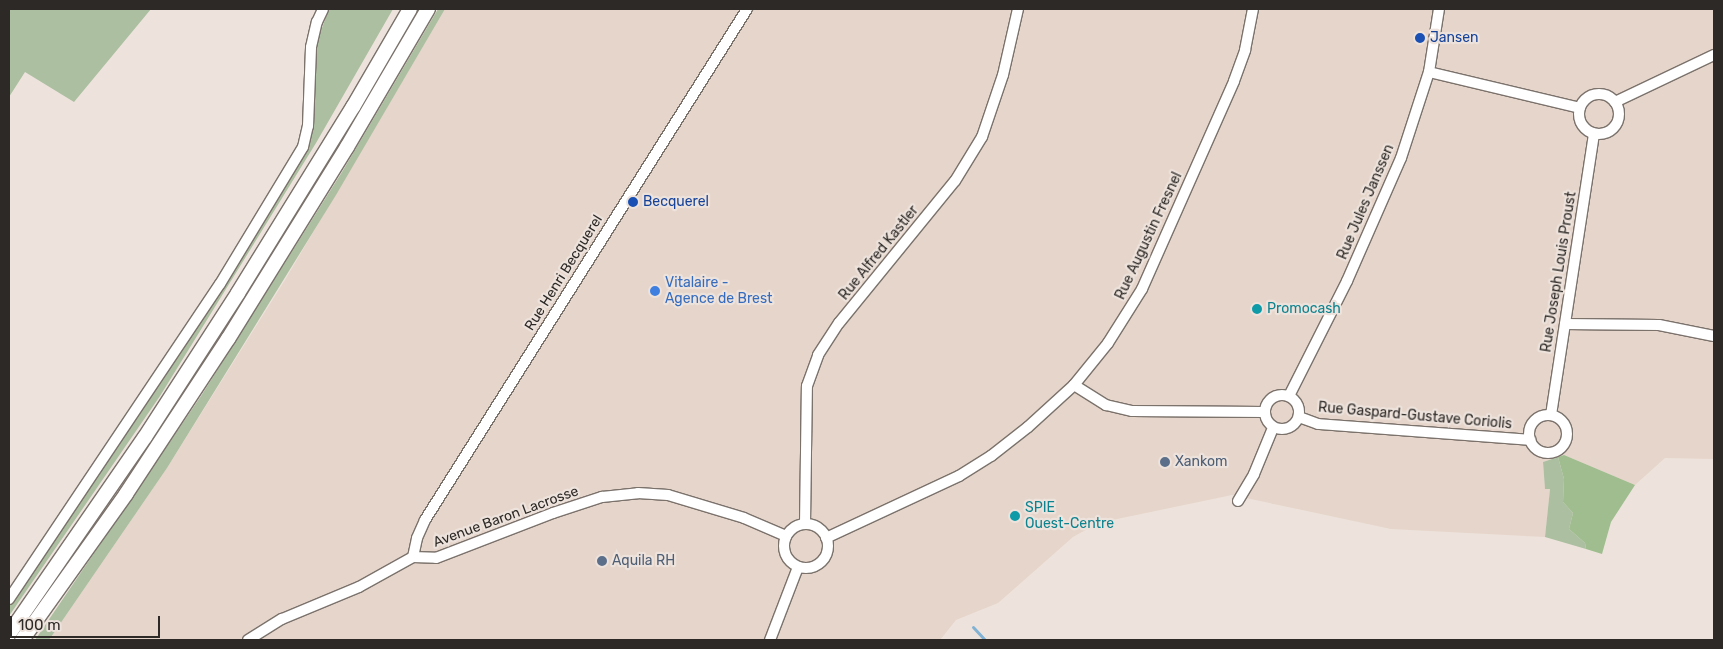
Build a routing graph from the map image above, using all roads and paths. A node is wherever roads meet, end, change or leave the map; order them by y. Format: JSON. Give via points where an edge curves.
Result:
{"nodes":[{"id":1,"x":323,"y":9,"type":"edge"},
{"id":2,"x":401,"y":9,"type":"edge"},
{"id":3,"x":410,"y":9,"type":"edge"},
{"id":4,"x":428,"y":9,"type":"edge"},
{"id":5,"x":747,"y":9,"type":"edge"},
{"id":6,"x":1018,"y":9,"type":"edge"},
{"id":7,"x":1253,"y":9,"type":"edge"},
{"id":8,"x":1440,"y":9,"type":"edge"},
{"id":9,"x":1714,"y":55,"type":"edge"},
{"id":10,"x":1429,"y":72,"type":"junction"},
{"id":11,"x":1615,"y":102,"type":"junction"},
{"id":12,"x":353,"y":107,"type":"junction"},
{"id":13,"x":1580,"y":108,"type":"junction"},
{"id":14,"x":1594,"y":134,"type":"junction"},
{"id":15,"x":1565,"y":324,"type":"junction"},
{"id":16,"x":1714,"y":336,"type":"edge"},
{"id":17,"x":1074,"y":385,"type":"junction"},
{"id":18,"x":1289,"y":396,"type":"junction"},
{"id":19,"x":1264,"y":412,"type":"junction"},
{"id":20,"x":1550,"y":415,"type":"junction"},
{"id":21,"x":1299,"y":417,"type":"junction"},
{"id":22,"x":1273,"y":428,"type":"junction"},
{"id":23,"x":1530,"y":440,"type":"junction"},
{"id":24,"x":1238,"y":501,"type":"dead end"},
{"id":25,"x":805,"y":524,"type":"junction"},
{"id":26,"x":786,"y":536,"type":"junction"},
{"id":27,"x":826,"y":538,"type":"junction"},
{"id":28,"x":414,"y":557,"type":"junction"},
{"id":29,"x":798,"y":567,"type":"junction"},
{"id":30,"x":9,"y":599,"type":"edge"},
{"id":31,"x":9,"y":634,"type":"edge"},
{"id":32,"x":22,"y":640,"type":"edge"},
{"id":33,"x":248,"y":640,"type":"edge"},
{"id":34,"x":770,"y":640,"type":"edge"}],
"edges":[{"from":1,"to":30,"type":"street","via":[[311,47],[308,126],[303,147],[220,284]]},
{"from":2,"to":12,"type":"highway"},
{"from":3,"to":12,"type":"highway"},
{"from":4,"to":32,"type":"highway","via":[[228,339],[126,494]]},
{"from":5,"to":28,"type":"street","name":"Rue Henri Becquerel","via":[[425,520],[417,538]]},
{"from":6,"to":25,"type":"street","name":"Rue Alfred Kastler","via":[[1004,75],[982,136],[955,181],[839,323],[818,355],[807,386]]},
{"from":7,"to":17,"type":"street","name":"Rue Augustin Fresnel","via":[[1245,50],[1234,81],[1142,289],[1108,343]]},
{"from":8,"to":10,"type":"street","name":"Rue Jules Janssen"},
{"from":9,"to":11,"type":"street"},
{"from":10,"to":13,"type":"street"},
{"from":10,"to":18,"type":"street","name":"Rue Jules Janssen","via":[[1401,158],[1347,281]]},
{"from":11,"to":13,"type":"street","via":[[1596,95]]},
{"from":11,"to":14,"type":"street","via":[[1619,110],[1616,125],[1602,134]]},
{"from":12,"to":31,"type":"highway","via":[[145,437]]},
{"from":13,"to":14,"type":"street","via":[[1582,124]]},
{"from":14,"to":15,"type":"street","name":"Rue Joseph Louis Proust"},
{"from":15,"to":16,"type":"street","via":[[1659,325]]},
{"from":15,"to":20,"type":"street","name":"Rue Joseph Louis Proust"},
{"from":17,"to":19,"type":"street","via":[[1106,405],[1132,411]]},
{"from":17,"to":27,"type":"street","name":"Rue Augustin Fresnel","via":[[1028,427],[967,471]]},
{"from":18,"to":19,"type":"street","via":[[1276,396]]},
{"from":18,"to":21,"type":"street","via":[[1299,409]]},
{"from":19,"to":22,"type":"street"},
{"from":20,"to":23,"type":"street","via":[[1534,422]]},
{"from":20,"to":23,"type":"street","via":[[1565,426],[1564,444],[1558,451],[1548,453],[1534,447]]},
{"from":21,"to":22,"type":"street","via":[[1285,430]]},
{"from":21,"to":23,"type":"street","name":"Rue Gaspard-Gustave Coriolis","via":[[1318,424]]},
{"from":22,"to":24,"type":"street","via":[[1254,474]]},
{"from":25,"to":26,"type":"street","via":[[794,527]]},
{"from":25,"to":27,"type":"street","via":[[818,527]]},
{"from":26,"to":28,"type":"street","name":"Avenue Baron Lacrosse","via":[[697,502],[668,495],[638,493],[602,497],[552,513],[436,558]]},
{"from":26,"to":29,"type":"street","via":[[785,555]]},
{"from":27,"to":29,"type":"street","via":[[827,552],[819,563]]},
{"from":28,"to":33,"type":"street","name":"Avenue Baron Lacrosse","via":[[360,587],[282,619]]},
{"from":29,"to":34,"type":"street"}]}
